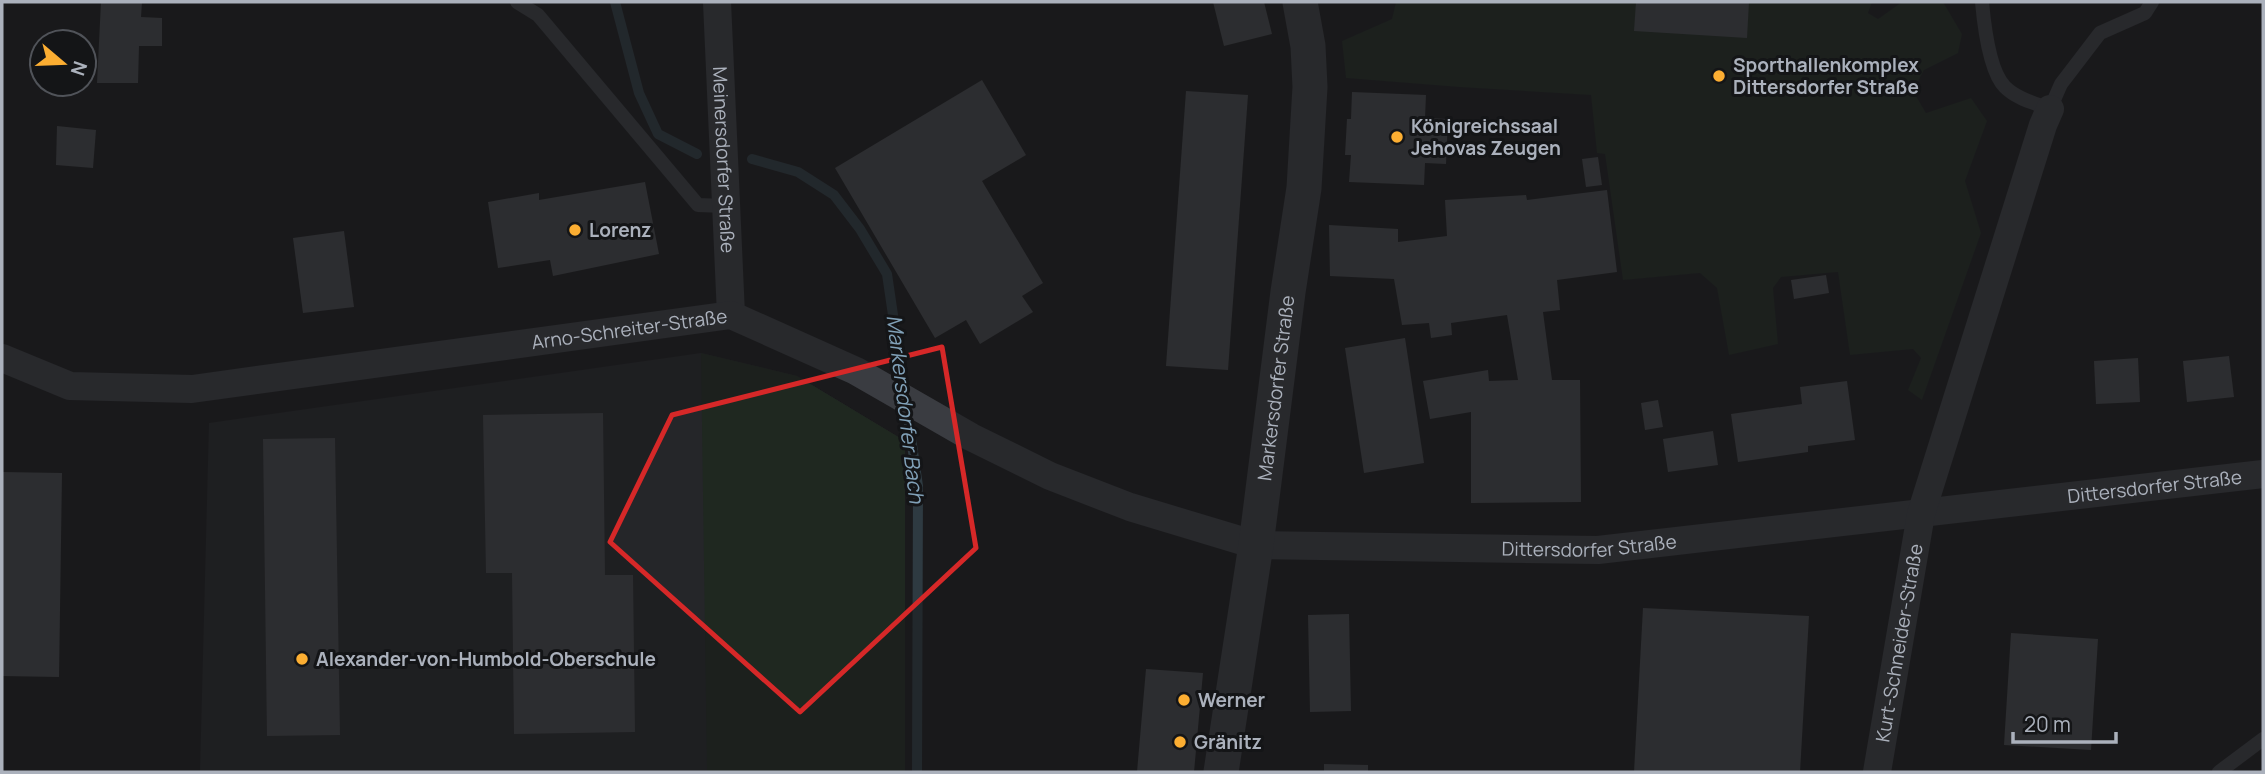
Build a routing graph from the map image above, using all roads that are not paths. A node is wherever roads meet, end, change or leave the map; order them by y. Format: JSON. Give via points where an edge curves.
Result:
{"nodes":[{"id":1,"x":517,"y":2,"type":"edge"},
{"id":2,"x":718,"y":2,"type":"edge"},
{"id":3,"x":1300,"y":2,"type":"edge"},
{"id":4,"x":1982,"y":2,"type":"edge"},
{"id":5,"x":2152,"y":2,"type":"edge"},
{"id":6,"x":2050,"y":109,"type":"junction"},
{"id":7,"x":725,"y":206,"type":"junction"},
{"id":8,"x":731,"y":315,"type":"junction"},
{"id":9,"x":2,"y":358,"type":"edge"},
{"id":10,"x":2263,"y":474,"type":"edge"},
{"id":11,"x":1922,"y":514,"type":"junction"},
{"id":12,"x":1256,"y":545,"type":"junction"},
{"id":13,"x":2263,"y":739,"type":"edge"},
{"id":14,"x":1221,"y":772,"type":"edge"},
{"id":15,"x":1877,"y":772,"type":"edge"},
{"id":16,"x":2219,"y":772,"type":"edge"}],
"edges":[{"from":1,"to":7,"type":"lane","via":[[538,15],[698,205]]},
{"from":2,"to":7,"type":"street","name":"Meinersdorfer Straße"},
{"from":3,"to":12,"type":"street","name":"Markersdorfer Straße","via":[[1310,88],[1304,188]]},
{"from":4,"to":6,"type":"lane","via":[[1990,56],[2003,86]]},
{"from":5,"to":6,"type":"lane","via":[[2145,13],[2100,33],[2061,84]]},
{"from":6,"to":11,"type":"street"},
{"from":7,"to":8,"type":"street","name":"Meinersdorfer Straße"},
{"from":8,"to":9,"type":"street","name":"Arno-Schreiter-Straße","via":[[192,389],[70,386]]},
{"from":8,"to":12,"type":"street","name":"Arno-Schreiter-Straße","via":[[856,370],[971,437],[1050,476],[1130,507]]},
{"from":10,"to":11,"type":"street","name":"Dittersdorfer Straße"},
{"from":11,"to":12,"type":"street","name":"Dittersdorfer Straße","via":[[1598,550]]},
{"from":11,"to":15,"type":"street","name":"Kurt-Schneider-Straße"},
{"from":12,"to":14,"type":"street","name":"Markersdorfer Straße"},
{"from":13,"to":16,"type":"lane"}]}
